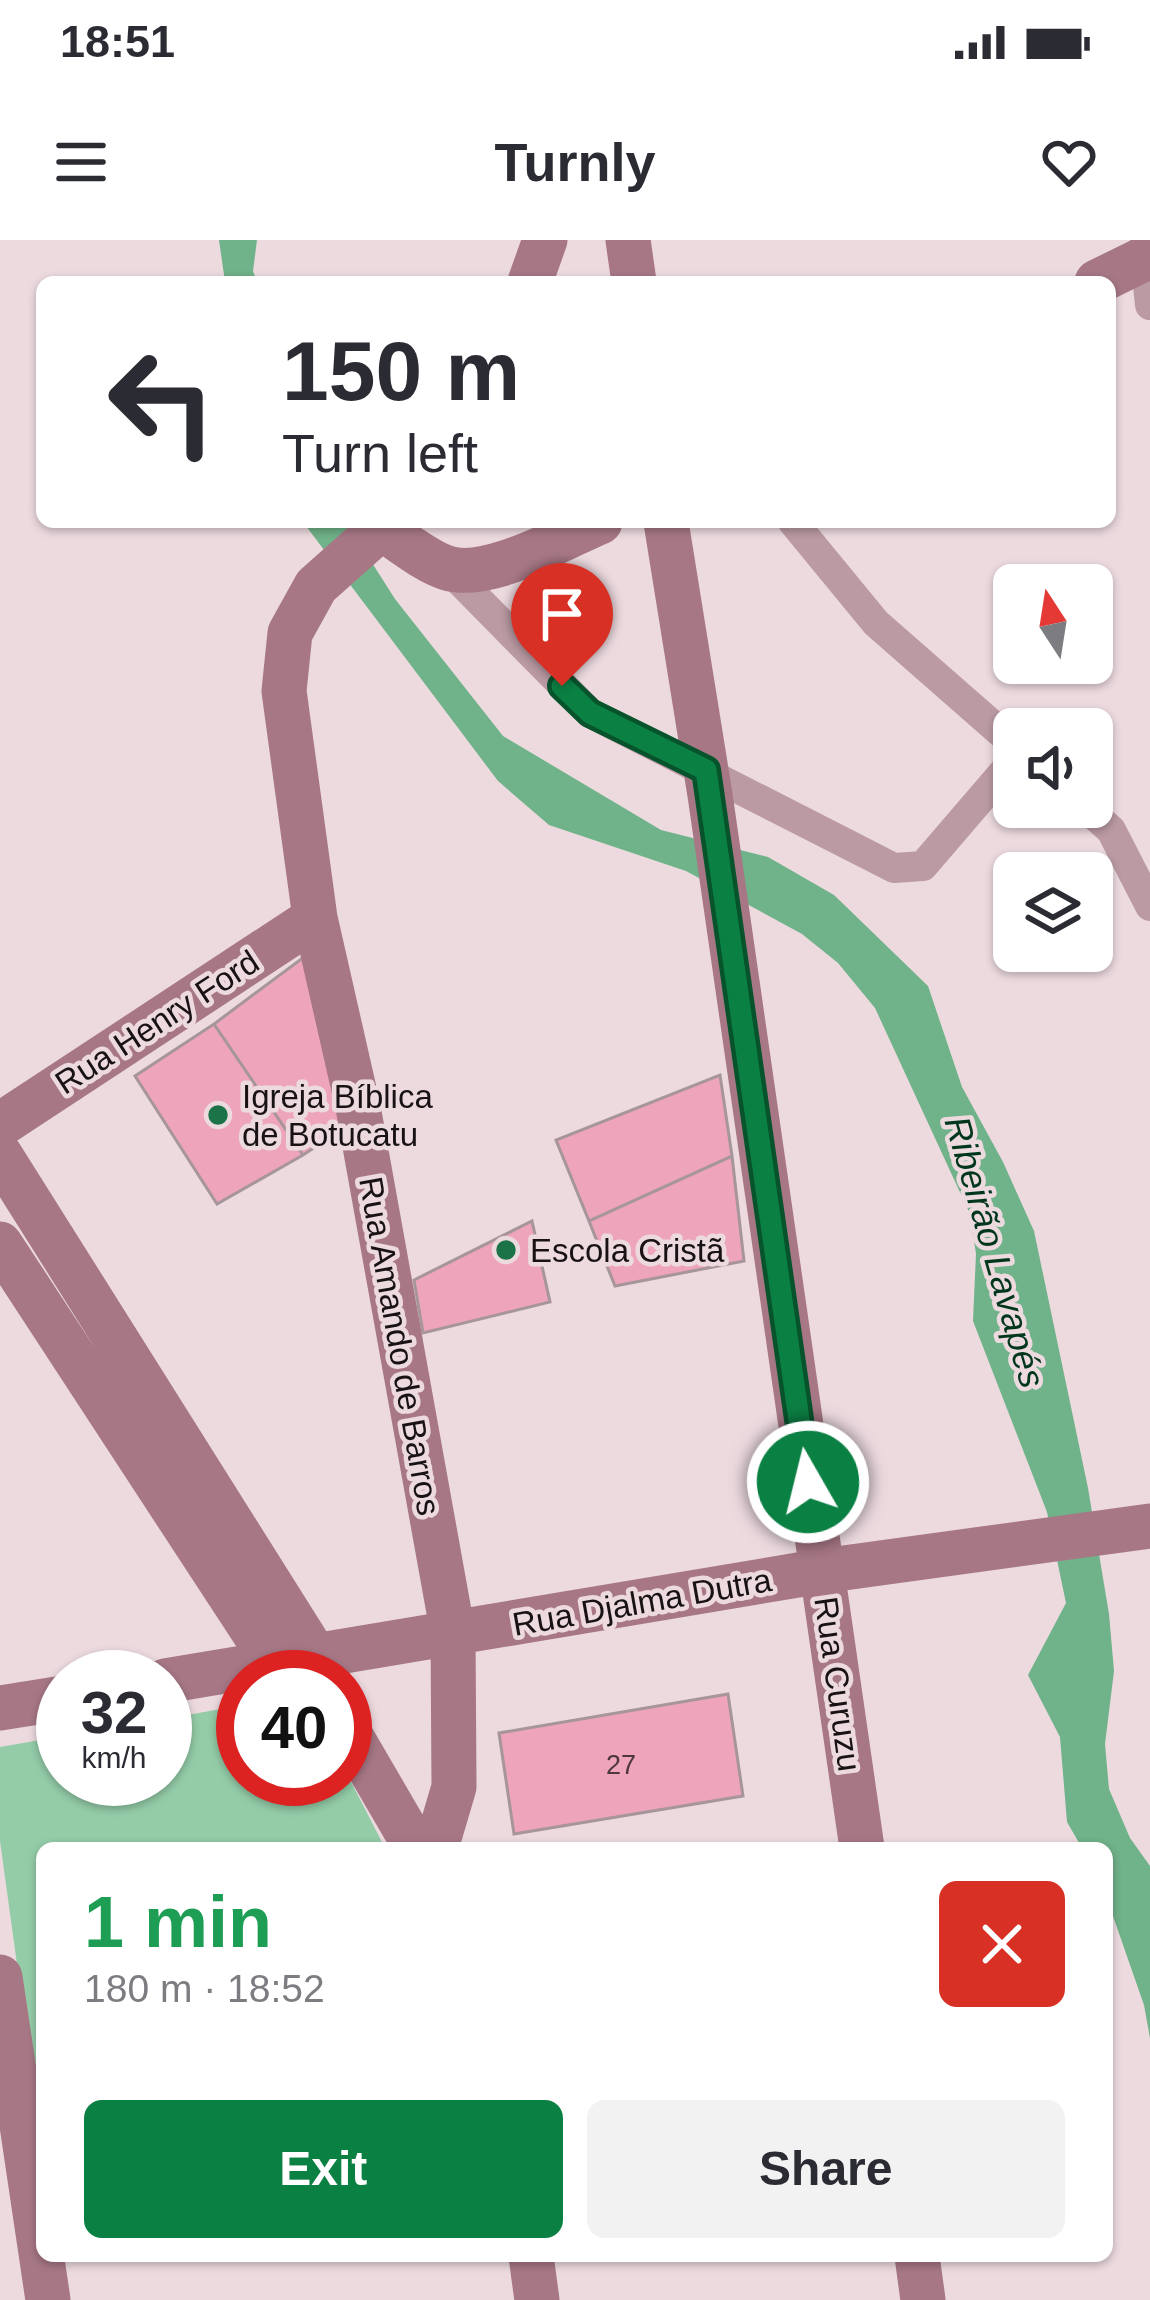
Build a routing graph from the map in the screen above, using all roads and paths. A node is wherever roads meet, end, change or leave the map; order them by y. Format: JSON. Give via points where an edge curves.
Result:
{"nodes":[{"id":1,"x":544,"y":240,"type":"edge"},
{"id":2,"x":628,"y":240,"type":"edge"},
{"id":3,"x":1146,"y":252,"type":"edge"},
{"id":4,"x":532,"y":276,"type":"edge"},
{"id":5,"x":633,"y":276,"type":"edge"},
{"id":6,"x":1106,"y":276,"type":"edge"},
{"id":7,"x":1150,"y":305,"type":"edge"},
{"id":8,"x":392,"y":528,"type":"edge"},
{"id":9,"x":586,"y":528,"type":"edge"},
{"id":10,"x":667,"y":528,"type":"edge"},
{"id":11,"x":798,"y":528,"type":"edge"},
{"id":12,"x":448,"y":569,"type":"junction"},
{"id":13,"x":993,"y":726,"type":"edge"},
{"id":14,"x":708,"y":782,"type":"junction"},
{"id":15,"x":993,"y":784,"type":"edge"},
{"id":16,"x":1109,"y":828,"type":"edge"},
{"id":17,"x":1150,"y":906,"type":"edge"},
{"id":18,"x":315,"y":919,"type":"junction"},
{"id":19,"x":0,"y":1125,"type":"edge"},
{"id":20,"x":0,"y":1155,"type":"edge"},
{"id":21,"x":0,"y":1244,"type":"edge"},
{"id":22,"x":152,"y":1436,"type":"junction"},
{"id":23,"x":1135,"y":1528,"type":"edge"},
{"id":24,"x":822,"y":1571,"type":"junction"},
{"id":25,"x":453,"y":1634,"type":"junction"},
{"id":26,"x":289,"y":1650,"type":"edge"},
{"id":27,"x":372,"y":1653,"type":"edge"},
{"id":28,"x":36,"y":1702,"type":"edge"},
{"id":29,"x":0,"y":1708,"type":"edge"},
{"id":30,"x":372,"y":1774,"type":"edge"},
{"id":31,"x":412,"y":1842,"type":"edge"},
{"id":32,"x":438,"y":1842,"type":"edge"},
{"id":33,"x":861,"y":1842,"type":"edge"},
{"id":34,"x":0,"y":1977,"type":"edge"},
{"id":35,"x":23,"y":2164,"type":"edge"},
{"id":36,"x":36,"y":2235,"type":"edge"},
{"id":37,"x":41,"y":2262,"type":"edge"},
{"id":38,"x":532,"y":2262,"type":"edge"},
{"id":39,"x":918,"y":2262,"type":"edge"},
{"id":40,"x":48,"y":2300,"type":"edge"},
{"id":41,"x":537,"y":2300,"type":"edge"},
{"id":42,"x":923,"y":2300,"type":"edge"}],
"edges":[{"from":1,"to":4,"type":"street"},
{"from":2,"to":5,"type":"street"},
{"from":3,"to":6,"type":"street"},
{"from":3,"to":7,"type":"street"},
{"from":8,"to":12,"type":"street"},
{"from":8,"to":18,"type":"street","name":"Rua Amando de Barros","via":[[316,586],[290,633],[284,691]]},
{"from":9,"to":12,"type":"street","via":[[515,559]]},
{"from":10,"to":14,"type":"street","name":"Rua Curuzu"},
{"from":11,"to":13,"type":"street","via":[[876,623]]},
{"from":12,"to":14,"type":"street","via":[[590,713]]},
{"from":14,"to":15,"type":"street","via":[[894,868],[923,866]]},
{"from":14,"to":24,"type":"street","name":"Rua Curuzu"},
{"from":16,"to":17,"type":"street"},
{"from":18,"to":19,"type":"street","name":"Rua Henry Ford"},
{"from":18,"to":25,"type":"street","name":"Rua Amando de Barros","via":[[358,1107]]},
{"from":20,"to":22,"type":"street"},
{"from":21,"to":22,"type":"street"},
{"from":22,"to":26,"type":"street"},
{"from":23,"to":24,"type":"street","name":"Rua Djalma Dutra"},
{"from":24,"to":25,"type":"street","name":"Rua Djalma Dutra"},
{"from":24,"to":33,"type":"street","name":"Rua Curuzu"},
{"from":25,"to":27,"type":"street","name":"Rua Djalma Dutra"},
{"from":25,"to":32,"type":"street","name":"Rua Amando de Barros","via":[[454,1787]]},
{"from":28,"to":29,"type":"street"},
{"from":30,"to":31,"type":"street"},
{"from":34,"to":35,"type":"street"},
{"from":35,"to":36,"type":"street"},
{"from":37,"to":40,"type":"street"},
{"from":38,"to":41,"type":"street"},
{"from":39,"to":42,"type":"street"}]}
